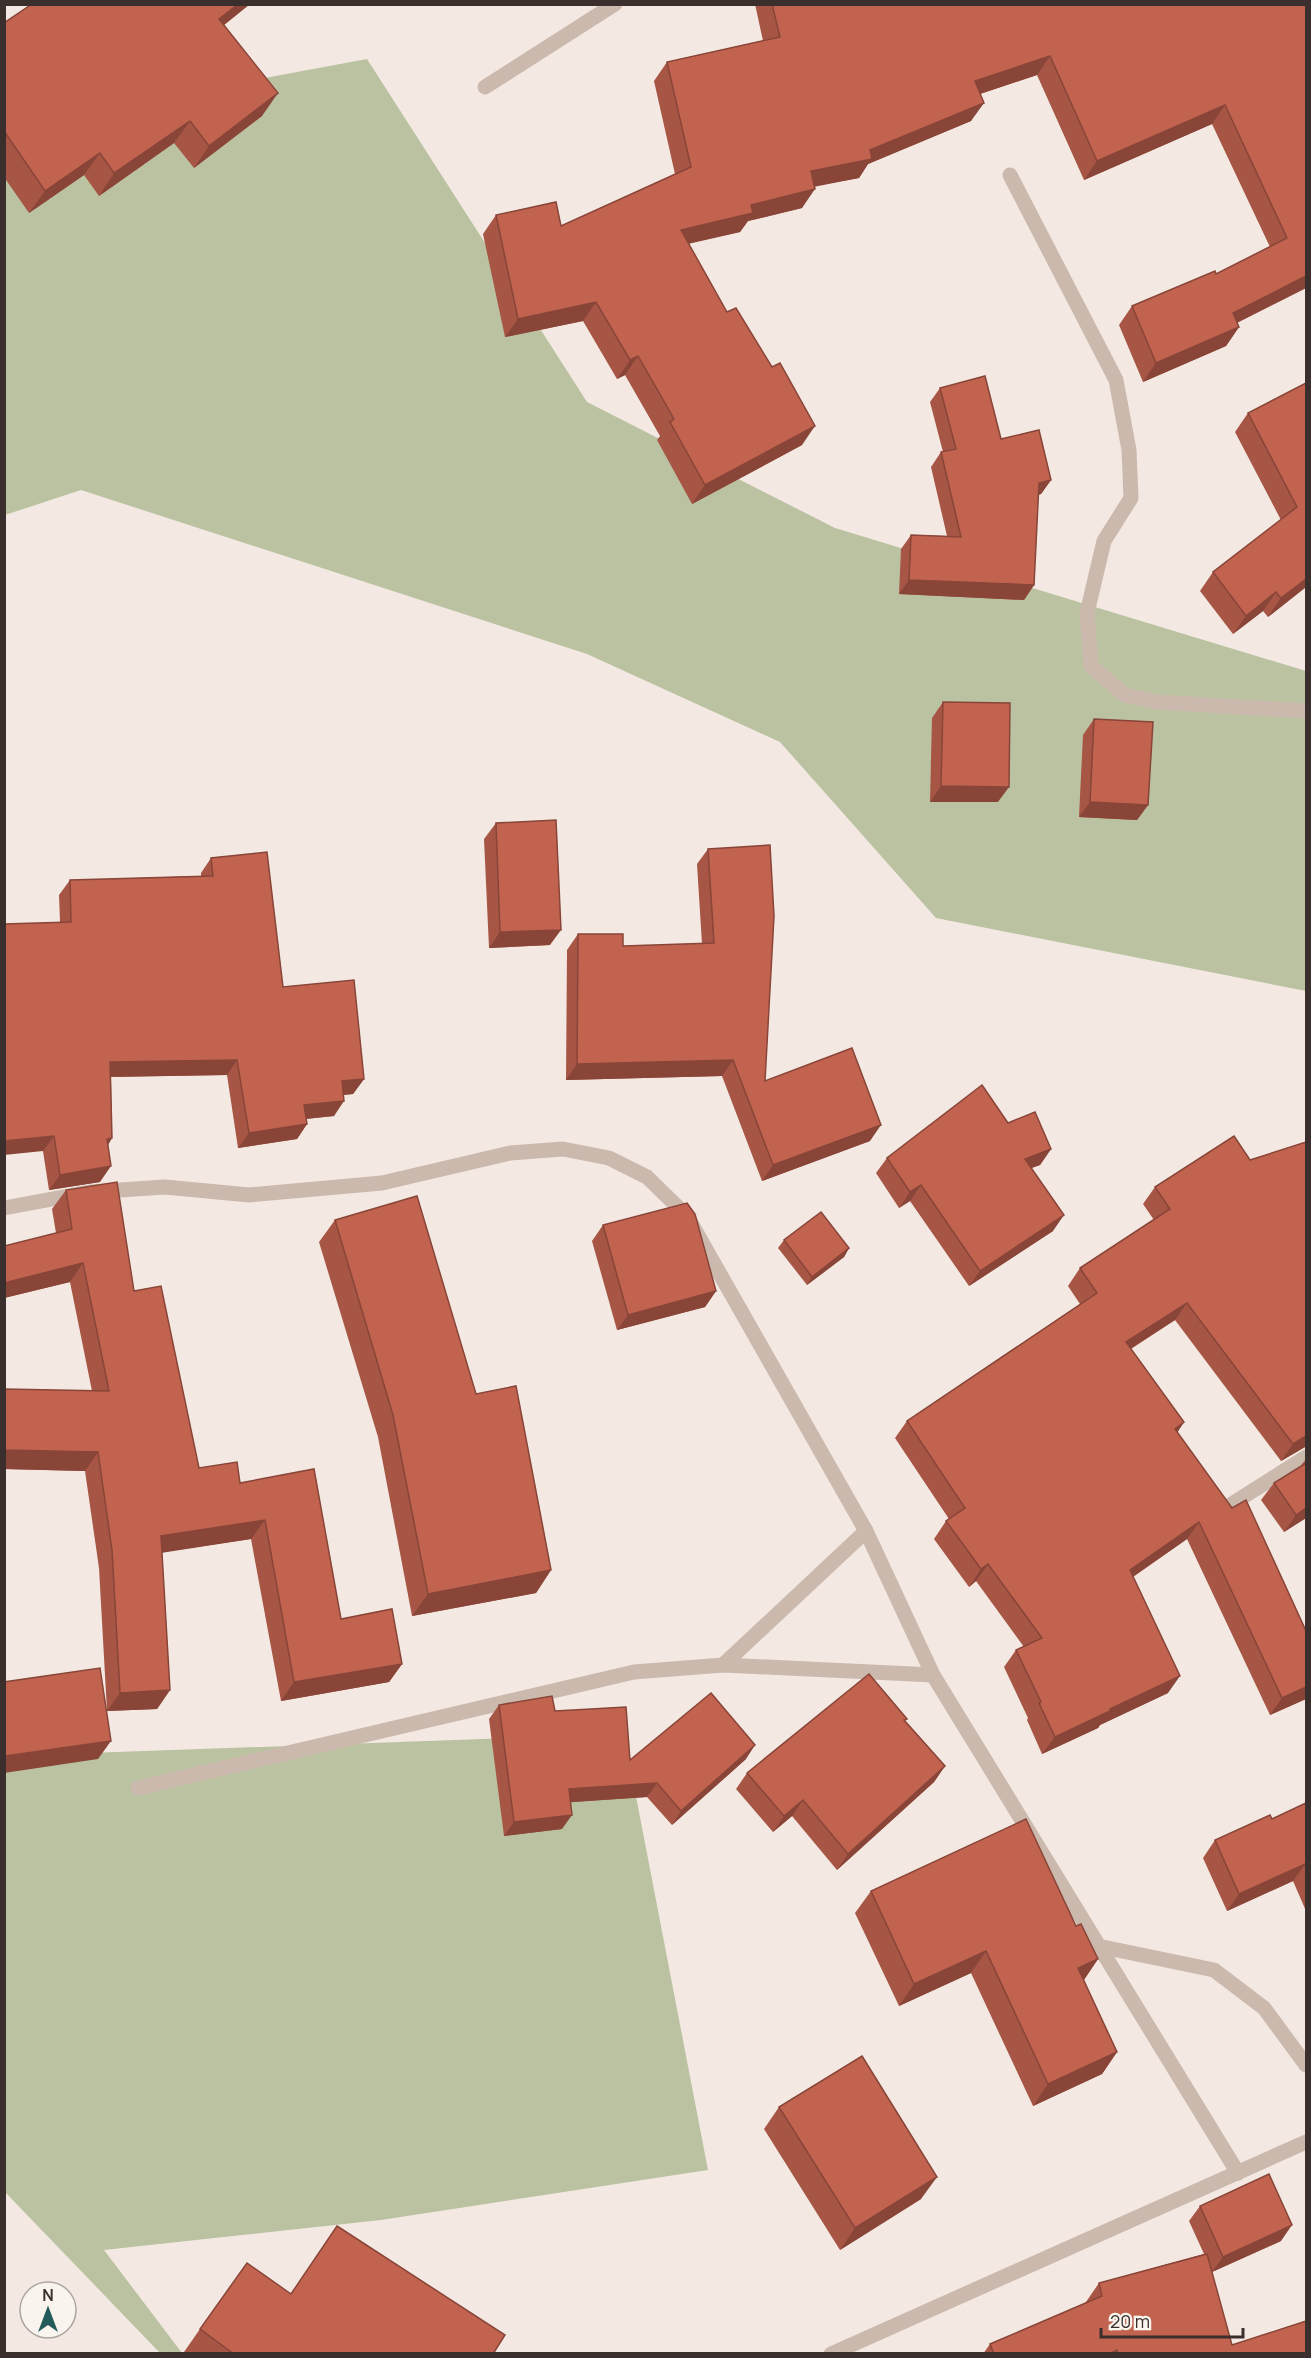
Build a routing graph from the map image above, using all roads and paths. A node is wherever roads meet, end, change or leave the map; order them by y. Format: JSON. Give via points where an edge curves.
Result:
{"nodes":[{"id":1,"x":615,"y":4,"type":"edge"},
{"id":2,"x":485,"y":87,"type":"dead end"},
{"id":3,"x":1010,"y":175,"type":"dead end"},
{"id":4,"x":1306,"y":711,"type":"edge"},
{"id":5,"x":4,"y":1208,"type":"edge"},
{"id":6,"x":1306,"y":1457,"type":"edge"},
{"id":7,"x":1227,"y":1507,"type":"edge"},
{"id":8,"x":866,"y":1531,"type":"junction"},
{"id":9,"x":723,"y":1665,"type":"junction"},
{"id":10,"x":933,"y":1675,"type":"junction"},
{"id":11,"x":138,"y":1788,"type":"dead end"},
{"id":12,"x":1098,"y":1946,"type":"junction"},
{"id":13,"x":1306,"y":2065,"type":"edge"},
{"id":14,"x":1306,"y":2142,"type":"edge"},
{"id":15,"x":1238,"y":2174,"type":"junction"},
{"id":16,"x":831,"y":2354,"type":"edge"}],
"edges":[{"from":1,"to":2,"type":"street"},
{"from":3,"to":4,"type":"street","via":[[1116,380],[1129,450],[1131,498],[1104,541],[1087,613],[1091,666],[1125,695],[1157,702]]},
{"from":5,"to":8,"type":"street","via":[[90,1192],[165,1187],[249,1195],[382,1183],[510,1153],[563,1149],[609,1158],[647,1177],[687,1216]]},
{"from":6,"to":7,"type":"street"},
{"from":8,"to":9,"type":"street"},
{"from":8,"to":10,"type":"street"},
{"from":9,"to":10,"type":"street"},
{"from":9,"to":11,"type":"street","via":[[634,1672]]},
{"from":10,"to":12,"type":"street"},
{"from":12,"to":13,"type":"street","via":[[1214,1970],[1264,2008]]},
{"from":12,"to":15,"type":"street"},
{"from":14,"to":15,"type":"street"},
{"from":15,"to":16,"type":"street"}]}
